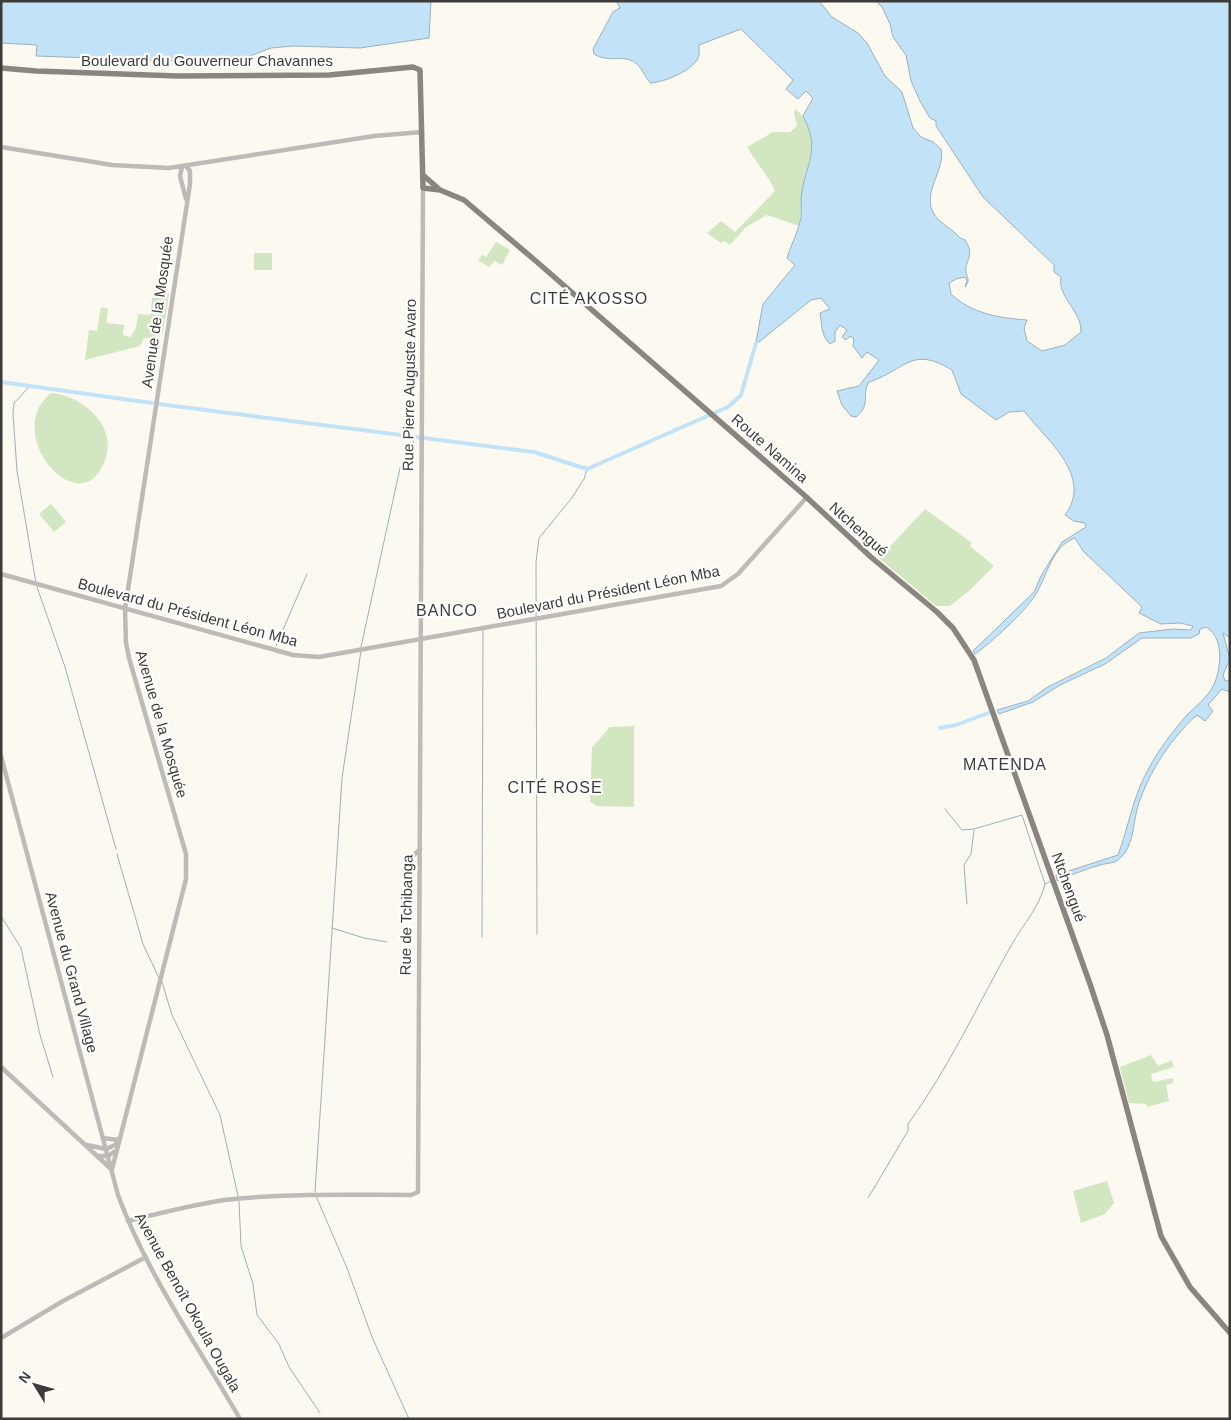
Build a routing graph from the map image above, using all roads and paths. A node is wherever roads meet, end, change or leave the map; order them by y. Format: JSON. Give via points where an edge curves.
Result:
{"nodes":[{"id":1,"x":413,"y":67,"type":"joint"},
{"id":2,"x":1,"y":68,"type":"edge"},
{"id":3,"x":422,"y":132,"type":"junction"},
{"id":4,"x":1,"y":147,"type":"edge"},
{"id":5,"x":192,"y":164,"type":"junction"},
{"id":6,"x":184,"y":166,"type":"junction"},
{"id":7,"x":169,"y":168,"type":"junction"},
{"id":8,"x":190,"y":174,"type":"junction"},
{"id":9,"x":423,"y":175,"type":"junction"},
{"id":10,"x":180,"y":176,"type":"junction"},
{"id":11,"x":423,"y":188,"type":"junction"},
{"id":12,"x":440,"y":190,"type":"junction"},
{"id":13,"x":186,"y":200,"type":"junction"},
{"id":14,"x":807,"y":498,"type":"junction"},
{"id":15,"x":1,"y":574,"type":"edge"},
{"id":16,"x":126,"y":609,"type":"junction"},
{"id":17,"x":421,"y":638,"type":"junction"},
{"id":18,"x":1,"y":756,"type":"edge"},
{"id":19,"x":420,"y":849,"type":"junction"},
{"id":20,"x":410,"y":858,"type":"dead end"},
{"id":21,"x":1,"y":1067,"type":"edge"},
{"id":22,"x":120,"y":1138,"type":"junction"},
{"id":23,"x":104,"y":1139,"type":"junction"},
{"id":24,"x":84,"y":1144,"type":"junction"},
{"id":25,"x":93,"y":1148,"type":"junction"},
{"id":26,"x":106,"y":1149,"type":"junction"},
{"id":27,"x":117,"y":1150,"type":"junction"},
{"id":28,"x":99,"y":1156,"type":"junction"},
{"id":29,"x":108,"y":1156,"type":"junction"},
{"id":30,"x":111,"y":1171,"type":"junction"},
{"id":31,"x":118,"y":1195,"type":"joint"},
{"id":32,"x":128,"y":1221,"type":"junction"},
{"id":33,"x":146,"y":1257,"type":"junction"},
{"id":34,"x":1230,"y":1333,"type":"edge"},
{"id":35,"x":1,"y":1338,"type":"edge"},
{"id":36,"x":240,"y":1419,"type":"edge"}],
"edges":[{"from":1,"to":2,"type":"main road","name":"Boulevard du Gouverneur Chavannes","via":[[329,74],[178,76]]},
{"from":1,"to":3,"type":"main road","name":"Rue Pierre Auguste Avaro","via":[[422,73]]},
{"from":3,"to":5,"type":"street","via":[[374,136]]},
{"from":3,"to":9,"type":"main road","name":"Rue Pierre Auguste Avaro"},
{"from":4,"to":7,"type":"street","via":[[112,165]]},
{"from":5,"to":6,"type":"street"},
{"from":5,"to":8,"type":"street","name":"Avenue de la Mosquée"},
{"from":6,"to":7,"type":"street"},
{"from":6,"to":8,"type":"street","via":[[190,169]]},
{"from":6,"to":10,"type":"street"},
{"from":7,"to":10,"type":"street"},
{"from":8,"to":13,"type":"street","name":"Avenue de la Mosquée"},
{"from":9,"to":11,"type":"main road","name":"Rue Pierre Auguste Avaro"},
{"from":9,"to":12,"type":"main road"},
{"from":10,"to":13,"type":"street"},
{"from":11,"to":12,"type":"main road"},
{"from":11,"to":17,"type":"street","name":"Rue Pierre Auguste Avaro"},
{"from":12,"to":14,"type":"main road","name":"Route Namina","via":[[471,206]]},
{"from":13,"to":16,"type":"street","name":"Avenue de la Mosquée"},
{"from":14,"to":17,"type":"street","name":"Boulevard du Président Léon Mba","via":[[738,574],[721,586]]},
{"from":14,"to":34,"type":"main road","name":"Ntchengué","via":[[946,620],[976,662],[1107,1035],[1161,1236],[1190,1287]]},
{"from":15,"to":16,"type":"street","name":"Boulevard du Président Léon Mba"},
{"from":16,"to":17,"type":"street","name":"Boulevard du Président Léon Mba","via":[[299,656],[319,656]]},
{"from":16,"to":22,"type":"street","name":"Avenue de la Mosquée","via":[[129,658],[187,863],[161,983]]},
{"from":17,"to":19,"type":"street","name":"Rue de Tchibanga"},
{"from":18,"to":23,"type":"street","name":"Avenue du Grand Village"},
{"from":19,"to":20,"type":"street"},
{"from":19,"to":32,"type":"street","name":"Rue de Tchibanga","via":[[418,1192],[411,1195],[315,1195],[224,1200]]},
{"from":21,"to":24,"type":"street"},
{"from":22,"to":23,"type":"street"},
{"from":22,"to":26,"type":"street"},
{"from":22,"to":27,"type":"street","name":"Avenue de la Mosquée"},
{"from":23,"to":25,"type":"street"},
{"from":23,"to":26,"type":"street","name":"Avenue du Grand Village"},
{"from":24,"to":25,"type":"street"},
{"from":24,"to":28,"type":"street"},
{"from":25,"to":26,"type":"street"},
{"from":26,"to":29,"type":"street","name":"Avenue du Grand Village"},
{"from":27,"to":29,"type":"street"},
{"from":27,"to":30,"type":"street","name":"Avenue de la Mosquée"},
{"from":28,"to":29,"type":"street"},
{"from":28,"to":30,"type":"street"},
{"from":29,"to":30,"type":"street","name":"Avenue du Grand Village"},
{"from":30,"to":31,"type":"street","name":"Avenue du Grand Village"},
{"from":31,"to":32,"type":"street","name":"Avenue Benoît Okoula Ougala"},
{"from":32,"to":33,"type":"street","name":"Avenue Benoît Okoula Ougala"},
{"from":33,"to":35,"type":"street"},
{"from":33,"to":36,"type":"street","name":"Avenue Benoît Okoula Ougala"}]}
